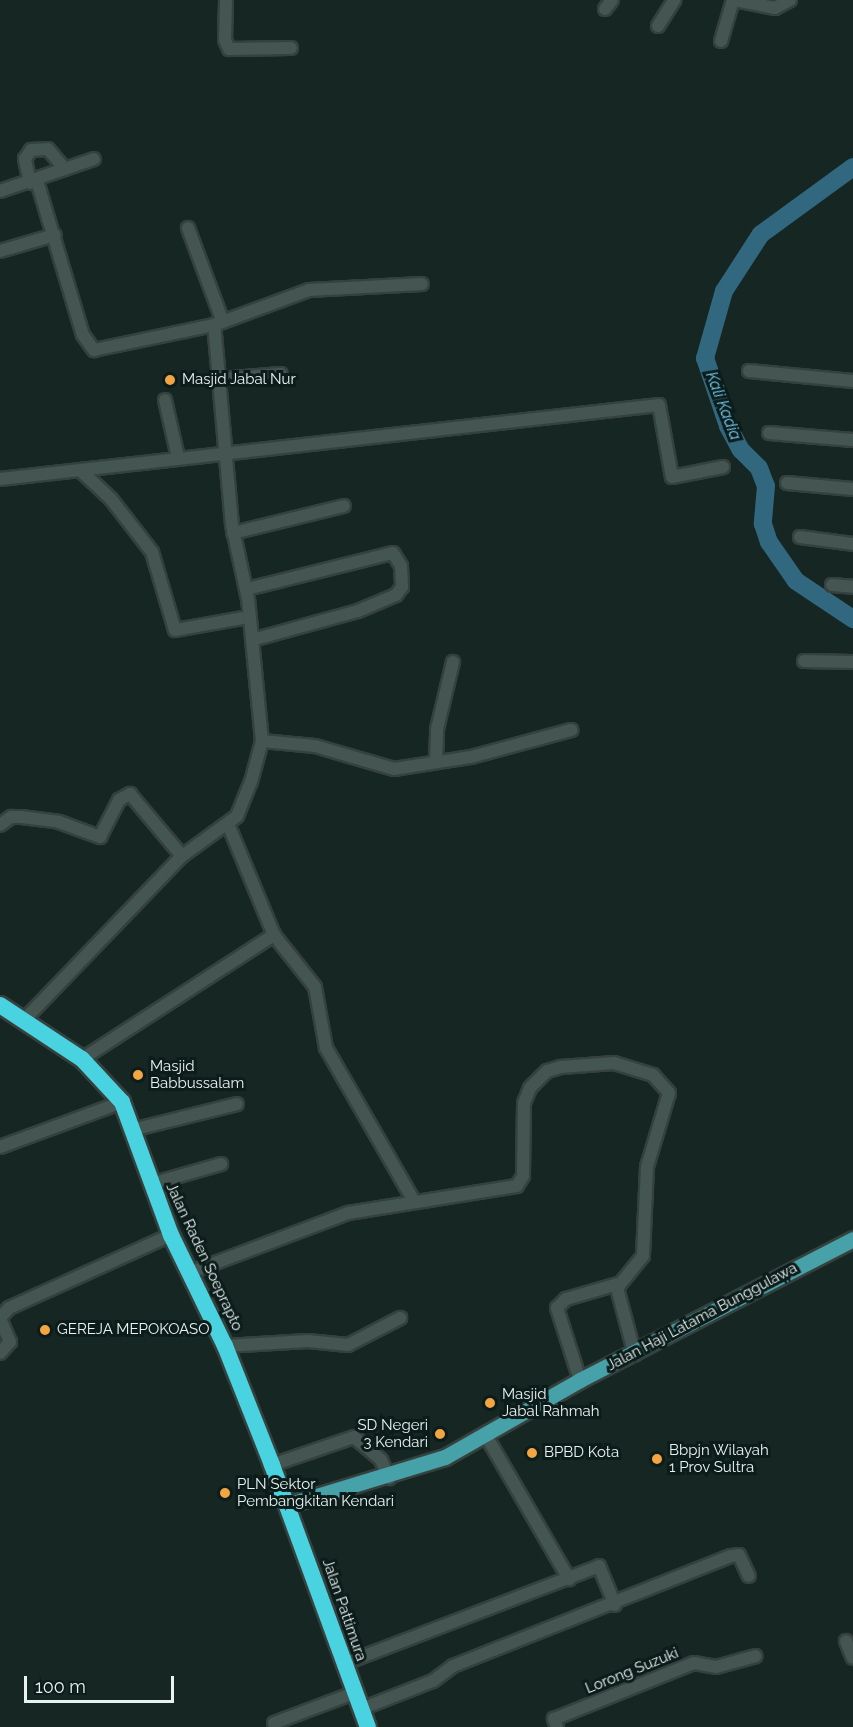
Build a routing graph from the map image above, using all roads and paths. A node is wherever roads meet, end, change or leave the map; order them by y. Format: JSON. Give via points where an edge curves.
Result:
{"nodes":[{"id":1,"x":226,"y":0,"type":"edge"},
{"id":2,"x":674,"y":0,"type":"edge"},
{"id":3,"x":734,"y":0,"type":"edge"},
{"id":4,"x":790,"y":0,"type":"edge"},
{"id":5,"x":658,"y":26,"type":"dead end"},
{"id":6,"x":721,"y":41,"type":"dead end"},
{"id":7,"x":291,"y":48,"type":"dead end"},
{"id":8,"x":94,"y":159,"type":"dead end"},
{"id":9,"x":65,"y":169,"type":"junction"},
{"id":10,"x":33,"y":182,"type":"junction"},
{"id":11,"x":0,"y":191,"type":"edge"},
{"id":12,"x":188,"y":228,"type":"dead end"},
{"id":13,"x":55,"y":235,"type":"junction"},
{"id":14,"x":0,"y":251,"type":"edge"},
{"id":15,"x":422,"y":284,"type":"dead end"},
{"id":16,"x":219,"y":324,"type":"junction"},
{"id":17,"x":749,"y":371,"type":"dead end"},
{"id":18,"x":281,"y":374,"type":"dead end"},
{"id":19,"x":221,"y":379,"type":"junction"},
{"id":20,"x":853,"y":381,"type":"edge"},
{"id":21,"x":165,"y":400,"type":"dead end"},
{"id":22,"x":769,"y":433,"type":"dead end"},
{"id":23,"x":853,"y":440,"type":"edge"},
{"id":24,"x":226,"y":452,"type":"junction"},
{"id":25,"x":178,"y":457,"type":"junction"},
{"id":26,"x":723,"y":467,"type":"dead end"},
{"id":27,"x":80,"y":470,"type":"junction"},
{"id":28,"x":0,"y":479,"type":"edge"},
{"id":29,"x":787,"y":483,"type":"dead end"},
{"id":30,"x":853,"y":489,"type":"edge"},
{"id":31,"x":344,"y":506,"type":"dead end"},
{"id":32,"x":233,"y":533,"type":"junction"},
{"id":33,"x":800,"y":537,"type":"dead end"},
{"id":34,"x":853,"y":544,"type":"edge"},
{"id":35,"x":832,"y":585,"type":"dead end"},
{"id":36,"x":853,"y":587,"type":"edge"},
{"id":37,"x":247,"y":589,"type":"junction"},
{"id":38,"x":249,"y":617,"type":"junction"},
{"id":39,"x":252,"y":640,"type":"junction"},
{"id":40,"x":804,"y":661,"type":"dead end"},
{"id":41,"x":453,"y":662,"type":"dead end"},
{"id":42,"x":853,"y":662,"type":"edge"},
{"id":43,"x":571,"y":730,"type":"dead end"},
{"id":44,"x":262,"y":741,"type":"junction"},
{"id":45,"x":436,"y":762,"type":"junction"},
{"id":46,"x":228,"y":824,"type":"junction"},
{"id":47,"x":0,"y":825,"type":"edge"},
{"id":48,"x":182,"y":856,"type":"junction"},
{"id":49,"x":274,"y":935,"type":"junction"},
{"id":50,"x":0,"y":1005,"type":"edge"},
{"id":51,"x":25,"y":1019,"type":"junction"},
{"id":52,"x":82,"y":1059,"type":"junction"},
{"id":53,"x":122,"y":1102,"type":"junction"},
{"id":54,"x":237,"y":1104,"type":"dead end"},
{"id":55,"x":132,"y":1130,"type":"junction"},
{"id":56,"x":0,"y":1147,"type":"edge"},
{"id":57,"x":220,"y":1164,"type":"dead end"},
{"id":58,"x":151,"y":1184,"type":"junction"},
{"id":59,"x":414,"y":1201,"type":"junction"},
{"id":60,"x":171,"y":1234,"type":"junction"},
{"id":61,"x":853,"y":1239,"type":"edge"},
{"id":62,"x":191,"y":1272,"type":"junction"},
{"id":63,"x":618,"y":1284,"type":"junction"},
{"id":64,"x":400,"y":1318,"type":"dead end"},
{"id":65,"x":225,"y":1346,"type":"junction"},
{"id":66,"x":0,"y":1353,"type":"edge"},
{"id":67,"x":634,"y":1355,"type":"junction"},
{"id":68,"x":580,"y":1380,"type":"junction"},
{"id":69,"x":484,"y":1434,"type":"junction"},
{"id":70,"x":272,"y":1465,"type":"junction"},
{"id":71,"x":389,"y":1478,"type":"junction"},
{"id":72,"x":287,"y":1505,"type":"junction"},
{"id":73,"x":749,"y":1576,"type":"dead end"},
{"id":74,"x":569,"y":1579,"type":"junction"},
{"id":75,"x":615,"y":1605,"type":"junction"},
{"id":76,"x":846,"y":1641,"type":"dead end"},
{"id":77,"x":756,"y":1656,"type":"dead end"},
{"id":78,"x":853,"y":1659,"type":"edge"},
{"id":79,"x":343,"y":1664,"type":"junction"},
{"id":80,"x":354,"y":1693,"type":"junction"},
{"id":81,"x":361,"y":1709,"type":"junction"},
{"id":82,"x":270,"y":1710,"type":"dead end"},
{"id":83,"x":556,"y":1723,"type":"edge"},
{"id":84,"x":275,"y":1725,"type":"edge"},
{"id":85,"x":368,"y":1727,"type":"edge"}],
"edges":[{"from":1,"to":7,"type":"street","via":[[225,40],[229,49]]},
{"from":2,"to":5,"type":"street"},
{"from":3,"to":4,"type":"street","via":[[771,8]]},
{"from":3,"to":6,"type":"street"},
{"from":8,"to":9,"type":"street"},
{"from":9,"to":10,"type":"street"},
{"from":9,"to":10,"type":"street","via":[[48,149],[31,150],[26,159]]},
{"from":10,"to":11,"type":"street"},
{"from":10,"to":13,"type":"street"},
{"from":12,"to":16,"type":"street"},
{"from":13,"to":14,"type":"street"},
{"from":13,"to":16,"type":"street","via":[[89,348],[112,348]]},
{"from":15,"to":16,"type":"street","via":[[309,290]]},
{"from":16,"to":19,"type":"street"},
{"from":17,"to":20,"type":"street"},
{"from":18,"to":19,"type":"street"},
{"from":19,"to":24,"type":"street"},
{"from":21,"to":25,"type":"street"},
{"from":22,"to":23,"type":"street"},
{"from":24,"to":25,"type":"street"},
{"from":24,"to":26,"type":"street","via":[[659,405],[672,477]]},
{"from":24,"to":32,"type":"street"},
{"from":25,"to":27,"type":"street"},
{"from":27,"to":28,"type":"street"},
{"from":27,"to":38,"type":"street","via":[[111,499],[152,552],[175,630]]},
{"from":29,"to":30,"type":"street"},
{"from":31,"to":32,"type":"street"},
{"from":32,"to":37,"type":"street"},
{"from":33,"to":34,"type":"street"},
{"from":35,"to":36,"type":"street"},
{"from":37,"to":38,"type":"street"},
{"from":37,"to":39,"type":"street","via":[[384,555],[393,554],[400,560],[402,587],[396,596]]},
{"from":38,"to":39,"type":"street"},
{"from":39,"to":44,"type":"street"},
{"from":40,"to":42,"type":"street"},
{"from":41,"to":45,"type":"street","via":[[437,729]]},
{"from":43,"to":45,"type":"street"},
{"from":44,"to":45,"type":"street","via":[[315,746],[383,768]]},
{"from":44,"to":46,"type":"street","via":[[237,816]]},
{"from":46,"to":48,"type":"street"},
{"from":46,"to":49,"type":"street"},
{"from":47,"to":48,"type":"street","via":[[11,817],[21,817],[59,822],[100,837],[119,800],[130,794]]},
{"from":48,"to":51,"type":"street"},
{"from":49,"to":52,"type":"street"},
{"from":49,"to":59,"type":"street","via":[[315,987],[326,1048]]},
{"from":50,"to":51,"type":"highway","name":"Jalan Raden Soeprapto"},
{"from":51,"to":52,"type":"highway","name":"Jalan Raden Soeprapto"},
{"from":52,"to":53,"type":"highway","name":"Jalan Raden Soeprapto"},
{"from":53,"to":55,"type":"highway","name":"Jalan Raden Soeprapto"},
{"from":53,"to":56,"type":"street"},
{"from":54,"to":55,"type":"street"},
{"from":55,"to":58,"type":"highway","name":"Jalan Raden Soeprapto"},
{"from":57,"to":58,"type":"street"},
{"from":58,"to":60,"type":"highway","name":"Jalan Raden Soeprapto"},
{"from":59,"to":62,"type":"street","via":[[318,1221]]},
{"from":59,"to":63,"type":"street","via":[[511,1187],[521,1181],[525,1096],[547,1071],[603,1062],[653,1075],[668,1089],[669,1102],[647,1167],[643,1256]]},
{"from":60,"to":62,"type":"highway","name":"Jalan Raden Soeprapto"},
{"from":60,"to":66,"type":"street","via":[[5,1311],[0,1318],[10,1342]]},
{"from":61,"to":67,"type":"main road","name":"Jalan Haji Latama Bunggulawa"},
{"from":62,"to":65,"type":"highway","name":"Jalan Raden Soeprapto"},
{"from":63,"to":67,"type":"street"},
{"from":63,"to":68,"type":"street","via":[[566,1299],[557,1308]]},
{"from":64,"to":65,"type":"street","via":[[348,1346],[308,1341]]},
{"from":65,"to":70,"type":"highway","name":"Jalan Raden Soeprapto"},
{"from":67,"to":68,"type":"main road","name":"Jalan Haji Latama Bunggulawa"},
{"from":68,"to":69,"type":"main road","name":"Jalan Haji Latama Bunggulawa"},
{"from":69,"to":71,"type":"main road","name":"Jalan Haji Latama Bunggulawa","via":[[445,1457]]},
{"from":69,"to":74,"type":"street"},
{"from":70,"to":71,"type":"street","via":[[354,1437],[381,1460]]},
{"from":70,"to":72,"type":"highway","name":"Jalan Raden Soeprapto"},
{"from":71,"to":72,"type":"main road","name":"Jalan Haji Latama Bunggulawa"},
{"from":72,"to":79,"type":"highway","name":"Jalan Pattimura"},
{"from":73,"to":75,"type":"street","via":[[736,1554]]},
{"from":74,"to":75,"type":"street","via":[[599,1566]]},
{"from":74,"to":79,"type":"street"},
{"from":75,"to":81,"type":"street","via":[[453,1666],[433,1681]]},
{"from":76,"to":78,"type":"street"},
{"from":77,"to":83,"type":"street","name":"Lorong Suzuki","via":[[716,1667],[694,1663]]},
{"from":79,"to":80,"type":"highway","name":"Jalan Pattimura"},
{"from":80,"to":81,"type":"highway","name":"Jalan Pattimura"},
{"from":80,"to":84,"type":"street"},
{"from":81,"to":85,"type":"highway","name":"Jalan Pattimura"},
{"from":82,"to":84,"type":"street"}]}
